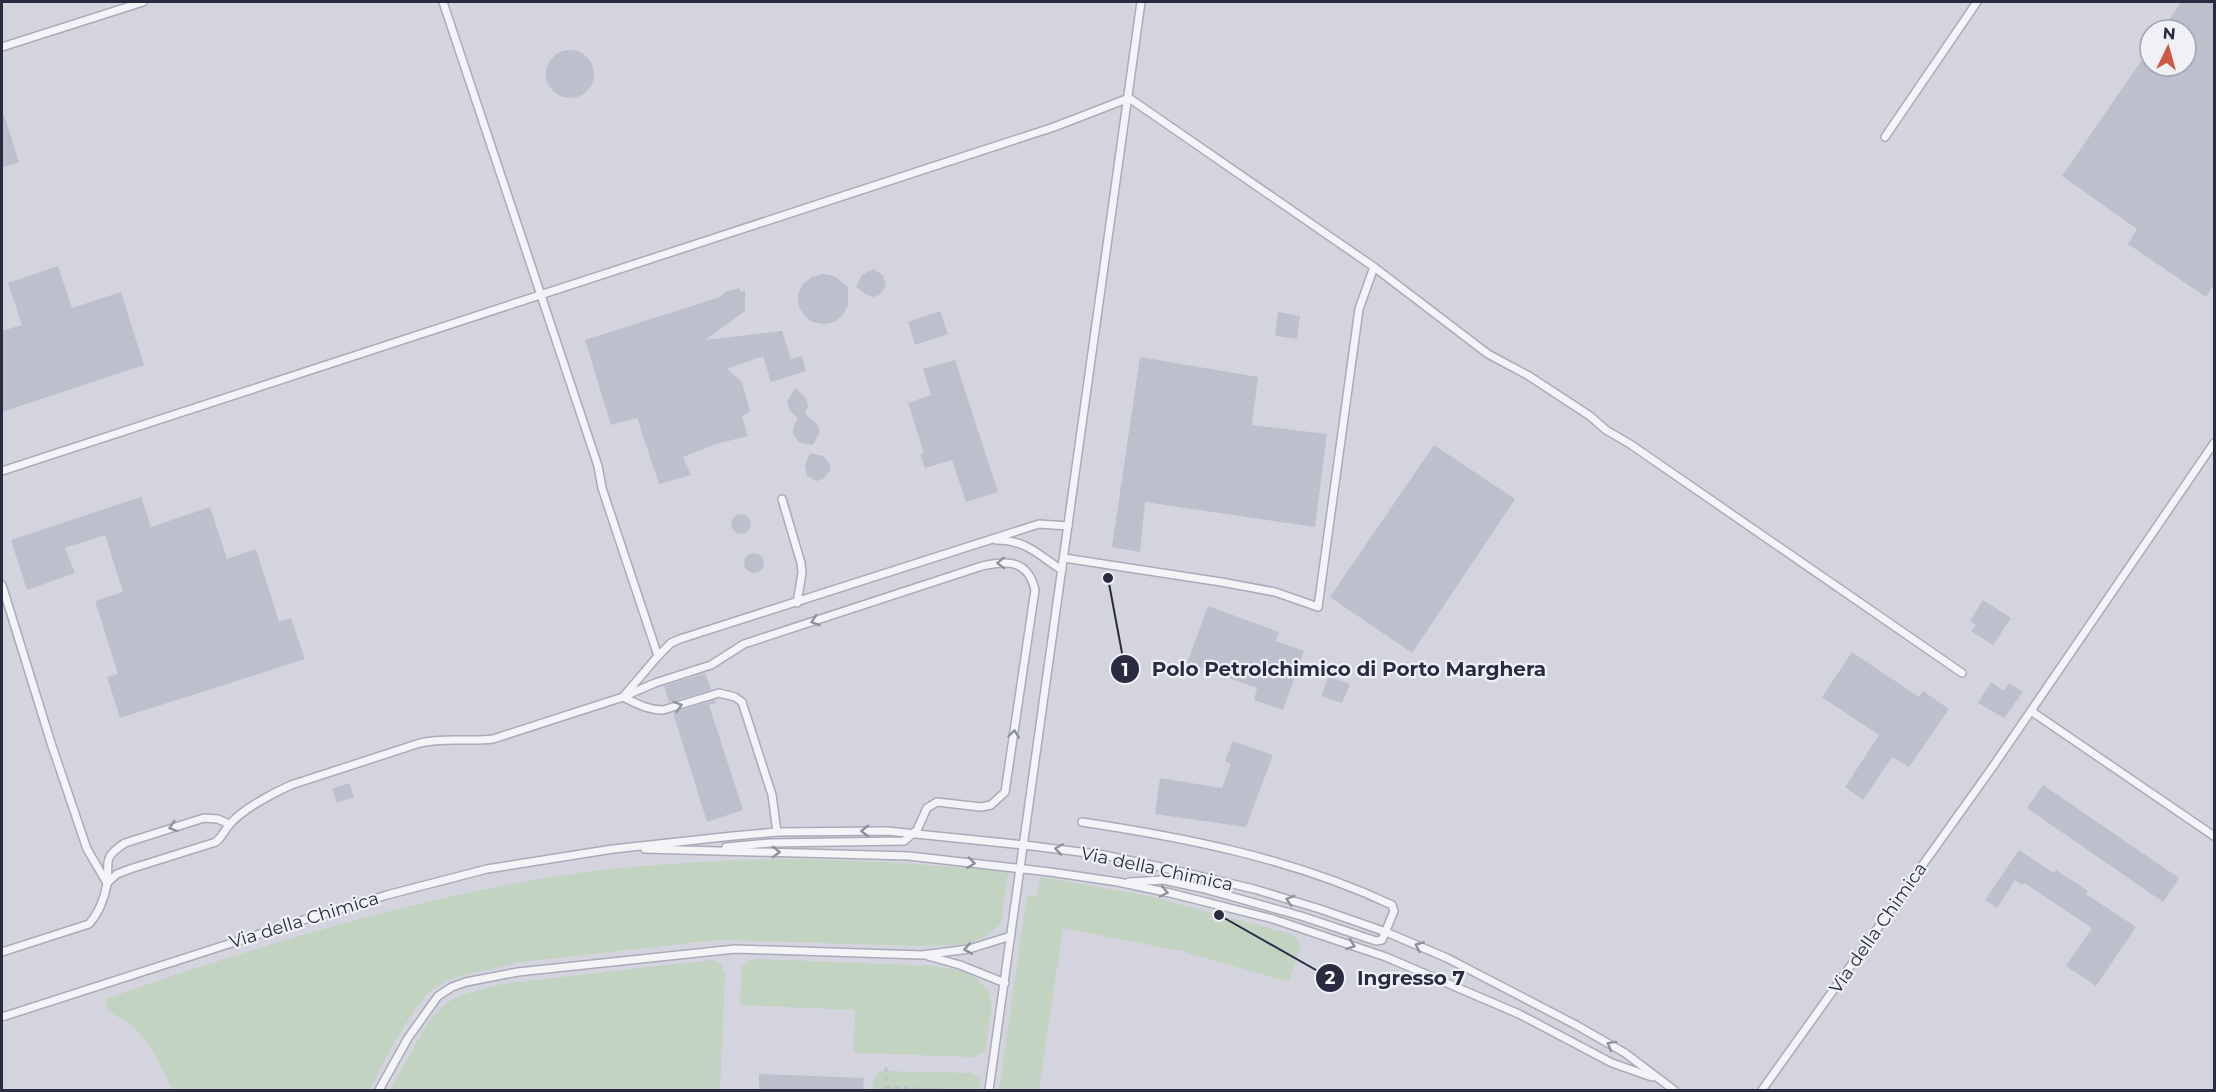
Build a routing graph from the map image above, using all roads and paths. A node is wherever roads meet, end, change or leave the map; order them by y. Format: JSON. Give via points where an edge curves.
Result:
{"nodes":[{"id":1,"x":142,"y":2,"type":"edge"},
{"id":2,"x":443,"y":2,"type":"edge"},
{"id":3,"x":1141,"y":2,"type":"edge"},
{"id":4,"x":1977,"y":2,"type":"edge"},
{"id":5,"x":2,"y":46,"type":"edge"},
{"id":6,"x":1129,"y":98,"type":"junction"},
{"id":7,"x":1885,"y":137,"type":"dead end"},
{"id":8,"x":1374,"y":267,"type":"junction"},
{"id":9,"x":542,"y":296,"type":"junction"},
{"id":10,"x":2214,"y":443,"type":"edge"},
{"id":11,"x":2,"y":471,"type":"edge"},
{"id":12,"x":782,"y":500,"type":"dead end"},
{"id":13,"x":1068,"y":526,"type":"junction"},
{"id":14,"x":988,"y":541,"type":"junction"},
{"id":15,"x":1064,"y":558,"type":"junction"},
{"id":16,"x":1062,"y":570,"type":"junction"},
{"id":17,"x":2,"y":585,"type":"edge"},
{"id":18,"x":797,"y":603,"type":"junction"},
{"id":19,"x":658,"y":656,"type":"junction"},
{"id":20,"x":1962,"y":673,"type":"dead end"},
{"id":21,"x":623,"y":697,"type":"junction"},
{"id":22,"x":2031,"y":711,"type":"junction"},
{"id":23,"x":1082,"y":822,"type":"dead end"},
{"id":24,"x":229,"y":824,"type":"junction"},
{"id":25,"x":777,"y":832,"type":"junction"},
{"id":26,"x":913,"y":834,"type":"junction"},
{"id":27,"x":2214,"y":836,"type":"edge"},
{"id":28,"x":1024,"y":845,"type":"junction"},
{"id":29,"x":613,"y":849,"type":"junction"},
{"id":30,"x":700,"y":850,"type":"junction"},
{"id":31,"x":1021,"y":869,"type":"junction"},
{"id":32,"x":107,"y":882,"type":"junction"},
{"id":33,"x":1118,"y":882,"type":"junction"},
{"id":34,"x":1386,"y":932,"type":"junction"},
{"id":35,"x":1011,"y":936,"type":"junction"},
{"id":36,"x":2,"y":952,"type":"edge"},
{"id":37,"x":922,"y":955,"type":"junction"},
{"id":38,"x":1005,"y":983,"type":"junction"},
{"id":39,"x":2,"y":1017,"type":"edge"},
{"id":40,"x":886,"y":1064,"type":"dead end"},
{"id":41,"x":1658,"y":1079,"type":"junction"},
{"id":42,"x":886,"y":1089,"type":"edge"},
{"id":43,"x":379,"y":1090,"type":"edge"},
{"id":44,"x":943,"y":1090,"type":"edge"},
{"id":45,"x":989,"y":1090,"type":"edge"},
{"id":46,"x":1674,"y":1090,"type":"edge"},
{"id":47,"x":1762,"y":1090,"type":"edge"}],
"edges":[{"from":1,"to":5,"type":"lane"},
{"from":2,"to":9,"type":"lane"},
{"from":3,"to":6,"type":"lane"},
{"from":4,"to":7,"type":"lane"},
{"from":6,"to":8,"type":"lane"},
{"from":6,"to":9,"type":"lane","via":[[1054,127]]},
{"from":6,"to":13,"type":"lane"},
{"from":8,"to":15,"type":"lane","via":[[1359,309],[1318,607],[1275,592]]},
{"from":8,"to":20,"type":"lane","via":[[1488,354],[1581,410]]},
{"from":9,"to":11,"type":"lane"},
{"from":9,"to":19,"type":"lane"},
{"from":10,"to":22,"type":"lane","name":"Via della Chimica"},
{"from":12,"to":18,"type":"lane","via":[[801,563]]},
{"from":13,"to":14,"type":"lane","via":[[1040,524]]},
{"from":13,"to":15,"type":"lane"},
{"from":14,"to":16,"type":"lane","via":[[1023,544]]},
{"from":14,"to":18,"type":"lane"},
{"from":15,"to":16,"type":"lane"},
{"from":16,"to":28,"type":"lane"},
{"from":17,"to":32,"type":"lane","via":[[87,849]]},
{"from":18,"to":19,"type":"lane","via":[[680,639]]},
{"from":19,"to":21,"type":"lane"},
{"from":21,"to":24,"type":"lane","via":[[493,739],[434,740],[316,777],[274,793]]},
{"from":21,"to":25,"type":"lane","one_way":true,"via":[[656,710],[719,693],[742,702],[772,795]]},
{"from":26,"to":21,"type":"lane","one_way":true,"via":[[927,808],[937,802],[981,807],[991,805],[1005,792],[1035,590],[1028,572],[1020,566],[1002,562],[982,566],[767,636],[744,644],[711,665]]},
{"from":22,"to":27,"type":"lane"},
{"from":22,"to":47,"type":"lane","name":"Via della Chimica"},
{"from":23,"to":34,"type":"lane","via":[[1220,847],[1332,880],[1392,905],[1394,911]]},
{"from":24,"to":32,"type":"lane","via":[[225,835],[216,842],[130,869]]},
{"from":24,"to":32,"type":"lane","one_way":true,"via":[[204,818],[125,843],[108,858]]},
{"from":26,"to":25,"type":"lane","name":"Via della Chimica","one_way":true},
{"from":25,"to":29,"type":"lane","name":"Via della Chimica"},
{"from":26,"to":28,"type":"lane","name":"Via della Chimica"},
{"from":26,"to":30,"type":"lane","via":[[897,842],[770,843]]},
{"from":28,"to":31,"type":"lane"},
{"from":34,"to":28,"type":"lane","name":"Via della Chimica","one_way":true,"via":[[1289,899],[1165,868],[1104,855]]},
{"from":29,"to":30,"type":"lane","name":"Via della Chimica"},
{"from":29,"to":39,"type":"lane","name":"Via della Chimica","via":[[487,869],[387,895]]},
{"from":30,"to":31,"type":"lane","name":"Via della Chimica","one_way":true,"via":[[878,854]]},
{"from":31,"to":33,"type":"lane","name":"Via della Chimica"},
{"from":31,"to":35,"type":"lane"},
{"from":32,"to":36,"type":"lane","via":[[97,915],[88,924]]},
{"from":33,"to":34,"type":"lane","via":[[1181,883],[1376,941],[1383,940]]},
{"from":33,"to":41,"type":"lane","name":"Via della Chimica","one_way":true,"via":[[1273,919],[1376,954],[1519,1014],[1612,1063]]},
{"from":41,"to":34,"type":"lane","name":"Via della Chimica","one_way":true,"via":[[1625,1053],[1576,1025],[1447,958]]},
{"from":35,"to":37,"type":"lane","one_way":true,"via":[[969,949]]},
{"from":35,"to":38,"type":"lane"},
{"from":37,"to":38,"type":"lane"},
{"from":37,"to":43,"type":"lane","via":[[735,949],[518,972],[466,982],[438,996],[408,1038]]},
{"from":38,"to":45,"type":"lane"},
{"from":40,"to":42,"type":"path"},
{"from":41,"to":46,"type":"lane","name":"Via della Chimica"},
{"from":42,"to":44,"type":"path"}]}
